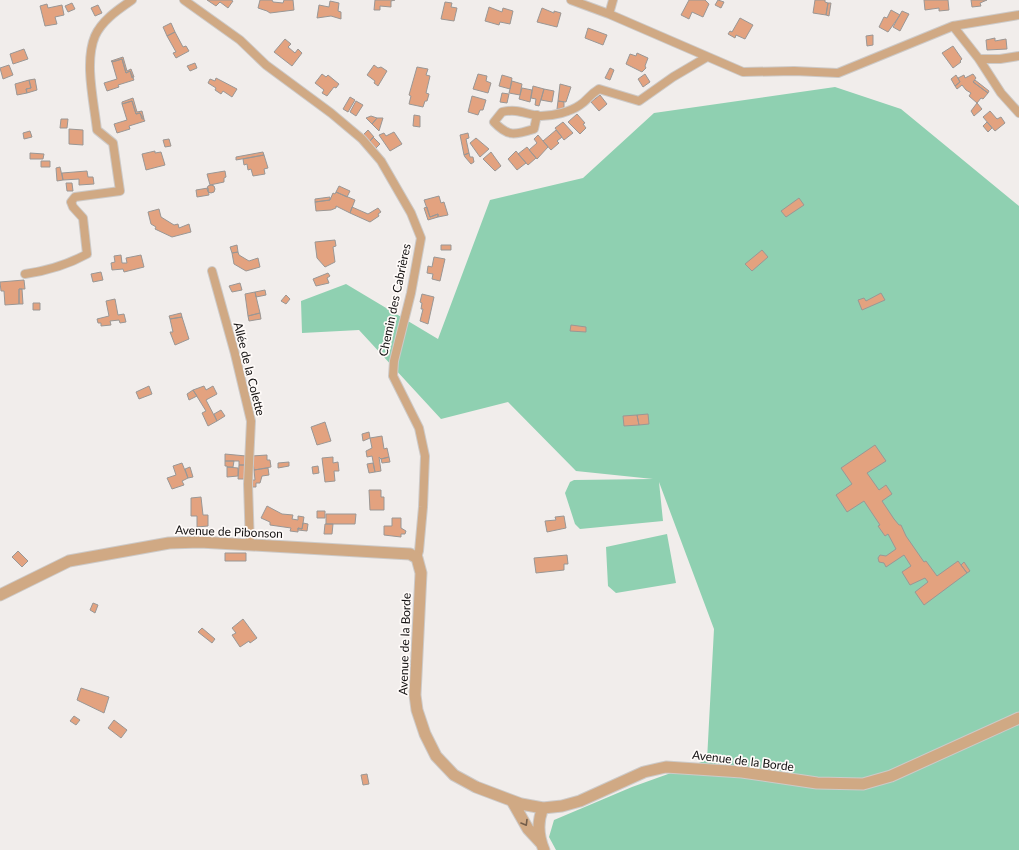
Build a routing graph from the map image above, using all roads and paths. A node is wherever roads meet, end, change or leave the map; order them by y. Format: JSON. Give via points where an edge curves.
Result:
{"nodes":[{"id":1,"x":132,"y":0,"type":"edge"},
{"id":2,"x":184,"y":0,"type":"edge"},
{"id":3,"x":570,"y":0,"type":"edge"},
{"id":4,"x":613,"y":0,"type":"edge"},
{"id":5,"x":609,"y":14,"type":"junction"},
{"id":6,"x":1019,"y":15,"type":"edge"},
{"id":7,"x":953,"y":26,"type":"junction"},
{"id":8,"x":1019,"y":56,"type":"edge"},
{"id":9,"x":707,"y":57,"type":"junction"},
{"id":10,"x":979,"y":59,"type":"junction"},
{"id":11,"x":1019,"y":113,"type":"edge"},
{"id":12,"x":536,"y":115,"type":"junction"},
{"id":13,"x":212,"y":271,"type":"dead end"},
{"id":14,"x":25,"y":274,"type":"dead end"},
{"id":15,"x":250,"y":546,"type":"junction"},
{"id":16,"x":417,"y":558,"type":"junction"},
{"id":17,"x":0,"y":595,"type":"edge"},
{"id":18,"x":1019,"y":718,"type":"edge"},
{"id":19,"x":512,"y":801,"type":"junction"},
{"id":20,"x":543,"y":808,"type":"junction"},
{"id":21,"x":543,"y":846,"type":"edge"}],
"edges":[{"from":1,"to":14,"type":"street","via":[[104,22],[95,35],[90,59],[97,130],[113,143],[120,191],[75,197],[71,202],[82,218],[87,254],[39,272]]},
{"from":2,"to":16,"type":"street","name":"Chemin des Cabrières","via":[[240,40],[266,66],[332,113],[362,139],[381,161],[411,213],[421,238],[411,293],[394,361],[393,376],[419,428],[426,456]]},
{"from":3,"to":5,"type":"street"},
{"from":4,"to":5,"type":"street"},
{"from":5,"to":9,"type":"street"},
{"from":6,"to":7,"type":"street"},
{"from":7,"to":9,"type":"street","via":[[838,73],[743,72]]},
{"from":7,"to":10,"type":"street"},
{"from":8,"to":10,"type":"street"},
{"from":9,"to":12,"type":"street","via":[[639,101],[599,89],[589,95],[581,105],[563,113]]},
{"from":10,"to":11,"type":"street","via":[[1001,93]]},
{"from":12,"to":12,"type":"street","via":[[513,110],[502,112],[494,122],[504,132],[520,134],[534,129]]},
{"from":13,"to":15,"type":"street","name":"Allée de la Colette","via":[[251,421],[248,484]]},
{"from":15,"to":16,"type":"street","name":"Avenue de Pibonson","via":[[402,552]]},
{"from":15,"to":17,"type":"street","name":"Avenue de Pibonson","via":[[200,542],[169,543],[69,561]]},
{"from":16,"to":19,"type":"street","name":"Avenue de la Borde","via":[[421,573],[415,695],[423,729],[436,756],[454,774],[476,787]]},
{"from":18,"to":20,"type":"street","name":"Avenue de la Borde","via":[[891,776],[863,784],[817,783],[742,772],[666,767],[633,777],[580,801]]},
{"from":19,"to":20,"type":"street","name":"Avenue de la Borde"},
{"from":19,"to":21,"type":"street","one_way":true,"via":[[528,829]]},
{"from":20,"to":21,"type":"street","via":[[538,829]]}]}
